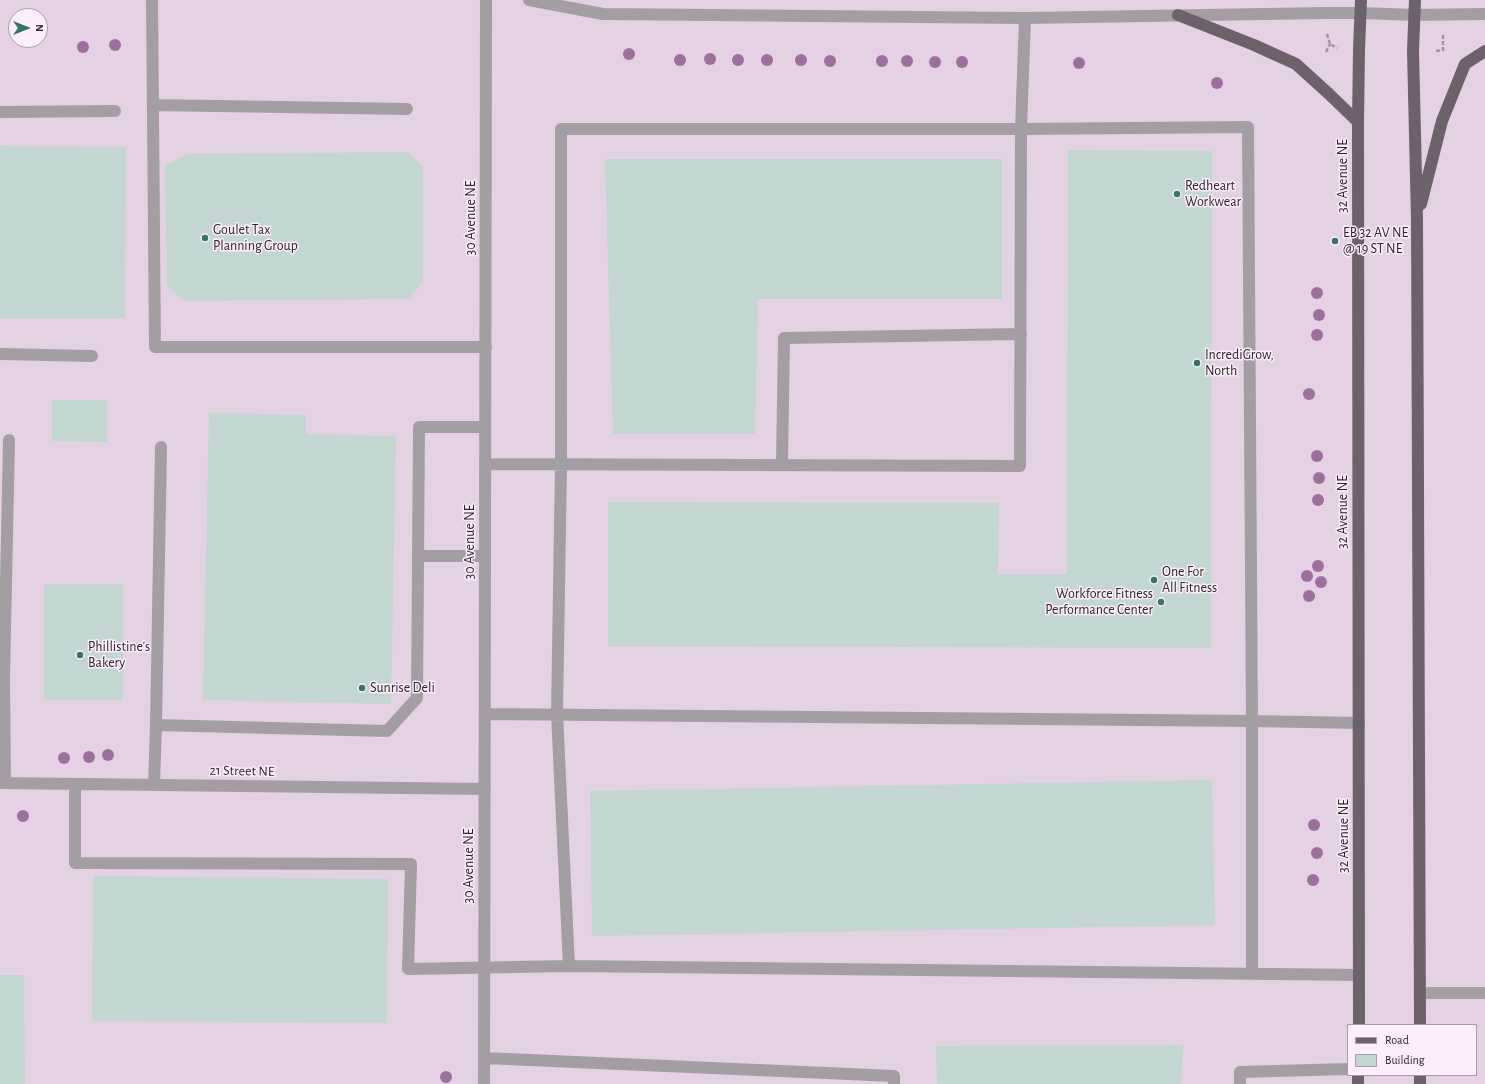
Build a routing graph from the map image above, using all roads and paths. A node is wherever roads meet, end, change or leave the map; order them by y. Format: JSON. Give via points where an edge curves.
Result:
{"nodes":[{"id":1,"x":152,"y":0,"type":"edge"},
{"id":2,"x":486,"y":0,"type":"edge"},
{"id":3,"x":529,"y":0,"type":"edge"},
{"id":4,"x":1361,"y":0,"type":"edge"},
{"id":5,"x":1415,"y":0,"type":"edge"},
{"id":6,"x":1362,"y":13,"type":"junction"},
{"id":7,"x":1485,"y":14,"type":"edge"},
{"id":8,"x":1178,"y":15,"type":"junction"},
{"id":9,"x":1415,"y":15,"type":"junction"},
{"id":10,"x":1025,"y":18,"type":"junction"},
{"id":11,"x":1326,"y":32,"type":"dead end"},
{"id":12,"x":1443,"y":33,"type":"dead end"},
{"id":13,"x":1330,"y":44,"type":"junction"},
{"id":14,"x":1339,"y":49,"type":"dead end"},
{"id":15,"x":1436,"y":51,"type":"dead end"},
{"id":16,"x":1485,"y":51,"type":"edge"},
{"id":17,"x":1326,"y":52,"type":"dead end"},
{"id":18,"x":153,"y":105,"type":"junction"},
{"id":19,"x":407,"y":109,"type":"dead end"},
{"id":20,"x":115,"y":111,"type":"dead end"},
{"id":21,"x":0,"y":112,"type":"edge"},
{"id":22,"x":1358,"y":122,"type":"junction"},
{"id":23,"x":1021,"y":130,"type":"junction"},
{"id":24,"x":1417,"y":219,"type":"junction"},
{"id":25,"x":1021,"y":334,"type":"junction"},
{"id":26,"x":486,"y":347,"type":"junction"},
{"id":27,"x":0,"y":354,"type":"edge"},
{"id":28,"x":92,"y":356,"type":"dead end"},
{"id":29,"x":486,"y":427,"type":"junction"},
{"id":30,"x":9,"y":440,"type":"dead end"},
{"id":31,"x":161,"y":447,"type":"dead end"},
{"id":32,"x":486,"y":464,"type":"junction"},
{"id":33,"x":561,"y":464,"type":"junction"},
{"id":34,"x":782,"y":465,"type":"junction"},
{"id":35,"x":418,"y":556,"type":"junction"},
{"id":36,"x":485,"y":556,"type":"junction"},
{"id":37,"x":2,"y":678,"type":"edge"},
{"id":38,"x":485,"y":714,"type":"junction"},
{"id":39,"x":557,"y":714,"type":"junction"},
{"id":40,"x":1252,"y":720,"type":"junction"},
{"id":41,"x":1358,"y":723,"type":"junction"},
{"id":42,"x":156,"y":725,"type":"junction"},
{"id":43,"x":3,"y":783,"type":"edge"},
{"id":44,"x":75,"y":784,"type":"junction"},
{"id":45,"x":154,"y":785,"type":"junction"},
{"id":46,"x":484,"y":789,"type":"junction"},
{"id":47,"x":569,"y":966,"type":"junction"},
{"id":48,"x":484,"y":968,"type":"junction"},
{"id":49,"x":1252,"y":973,"type":"junction"},
{"id":50,"x":1359,"y":975,"type":"junction"},
{"id":51,"x":1420,"y":992,"type":"junction"},
{"id":52,"x":1485,"y":993,"type":"edge"},
{"id":53,"x":1359,"y":1024,"type":"edge"},
{"id":54,"x":1420,"y":1024,"type":"edge"},
{"id":55,"x":484,"y":1058,"type":"junction"},
{"id":56,"x":1347,"y":1069,"type":"edge"},
{"id":57,"x":484,"y":1084,"type":"edge"},
{"id":58,"x":894,"y":1084,"type":"edge"},
{"id":59,"x":1240,"y":1084,"type":"edge"}],
"edges":[{"from":1,"to":18,"type":"street"},
{"from":2,"to":26,"type":"street","name":"30 Avenue NE"},
{"from":3,"to":10,"type":"street","via":[[603,14]]},
{"from":4,"to":6,"type":"main road","name":"32 Avenue NE"},
{"from":5,"to":9,"type":"main road"},
{"from":6,"to":8,"type":"street"},
{"from":6,"to":9,"type":"street"},
{"from":6,"to":22,"type":"main road","name":"32 Avenue NE","via":[[1358,50]]},
{"from":7,"to":9,"type":"street"},
{"from":8,"to":10,"type":"street"},
{"from":8,"to":22,"type":"main road","via":[[1296,64]]},
{"from":9,"to":24,"type":"main road"},
{"from":10,"to":23,"type":"street"},
{"from":11,"to":13,"type":"path"},
{"from":12,"to":15,"type":"path","via":[[1443,50]]},
{"from":13,"to":14,"type":"path"},
{"from":13,"to":17,"type":"path"},
{"from":16,"to":24,"type":"main road","via":[[1466,64],[1442,121]]},
{"from":18,"to":19,"type":"street"},
{"from":18,"to":26,"type":"street","via":[[155,347]]},
{"from":20,"to":21,"type":"street"},
{"from":22,"to":41,"type":"main road","name":"32 Avenue NE"},
{"from":23,"to":25,"type":"street"},
{"from":23,"to":33,"type":"street","via":[[561,130]]},
{"from":23,"to":40,"type":"street","via":[[1248,127]]},
{"from":24,"to":51,"type":"main road"},
{"from":25,"to":34,"type":"street","via":[[784,338]]},
{"from":25,"to":34,"type":"street","via":[[1020,466]]},
{"from":26,"to":29,"type":"street","name":"30 Avenue NE"},
{"from":27,"to":28,"type":"street"},
{"from":29,"to":32,"type":"street","name":"30 Avenue NE"},
{"from":29,"to":35,"type":"street","via":[[419,427]]},
{"from":30,"to":37,"type":"street"},
{"from":31,"to":42,"type":"street"},
{"from":32,"to":33,"type":"street"},
{"from":32,"to":36,"type":"street","name":"30 Avenue NE"},
{"from":33,"to":34,"type":"street"},
{"from":33,"to":39,"type":"street"},
{"from":35,"to":36,"type":"street"},
{"from":35,"to":42,"type":"street","via":[[417,698],[387,731]]},
{"from":36,"to":38,"type":"street","name":"30 Avenue NE"},
{"from":37,"to":43,"type":"street"},
{"from":38,"to":39,"type":"street"},
{"from":38,"to":46,"type":"street","name":"30 Avenue NE"},
{"from":39,"to":40,"type":"street"},
{"from":39,"to":47,"type":"street"},
{"from":40,"to":41,"type":"street"},
{"from":40,"to":49,"type":"street"},
{"from":41,"to":50,"type":"main road","name":"32 Avenue NE"},
{"from":42,"to":45,"type":"street"},
{"from":43,"to":44,"type":"street","name":"21 Street NE"},
{"from":44,"to":45,"type":"street","name":"21 Street NE"},
{"from":44,"to":48,"type":"street","via":[[75,863],[411,864],[408,969]]},
{"from":45,"to":46,"type":"street","name":"21 Street NE"},
{"from":46,"to":48,"type":"street","name":"30 Avenue NE"},
{"from":47,"to":48,"type":"street"},
{"from":47,"to":49,"type":"street"},
{"from":48,"to":55,"type":"street","name":"30 Avenue NE"},
{"from":49,"to":50,"type":"street"},
{"from":50,"to":53,"type":"main road","name":"32 Avenue NE"},
{"from":51,"to":52,"type":"street"},
{"from":51,"to":54,"type":"main road"},
{"from":55,"to":57,"type":"street","name":"30 Avenue NE"},
{"from":55,"to":58,"type":"street","via":[[894,1076]]},
{"from":56,"to":59,"type":"street","via":[[1240,1072]]}]}
